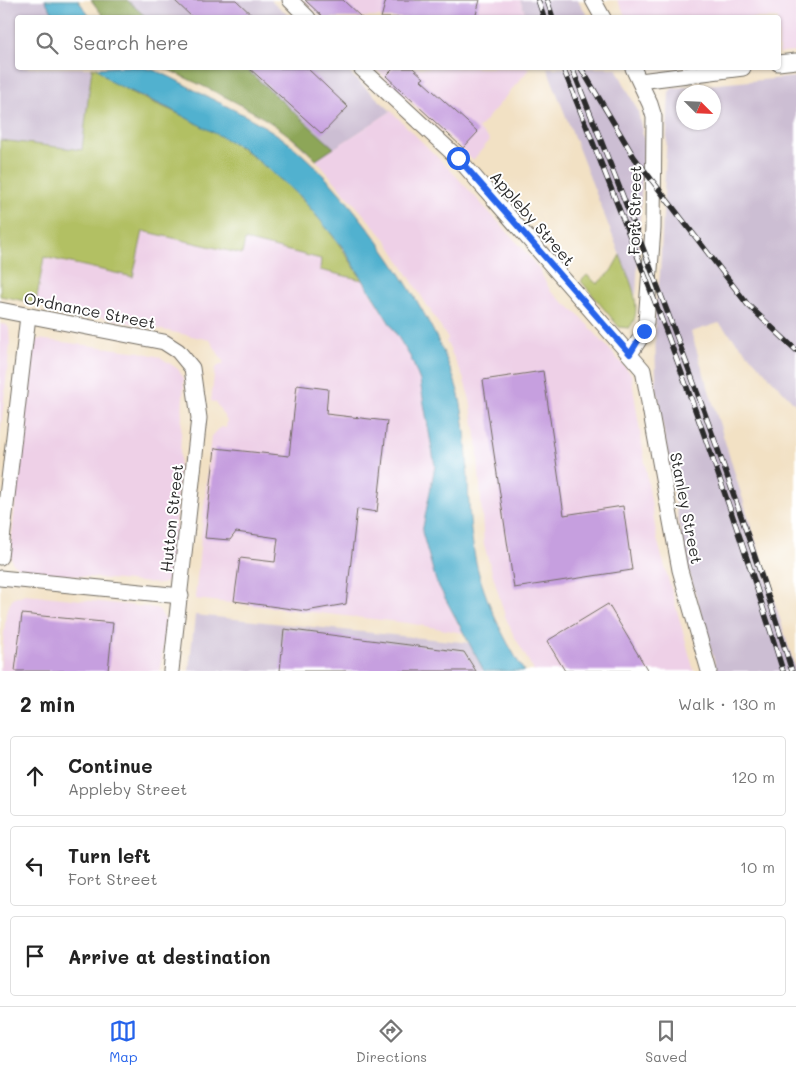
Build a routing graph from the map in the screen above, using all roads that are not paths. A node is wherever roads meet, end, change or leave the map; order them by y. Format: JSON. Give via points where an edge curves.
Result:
{"nodes":[{"id":1,"x":290,"y":0,"type":"edge"},
{"id":2,"x":593,"y":0,"type":"edge"},
{"id":3,"x":305,"y":15,"type":"edge"},
{"id":4,"x":601,"y":15,"type":"edge"},
{"id":5,"x":796,"y":61,"type":"edge"},
{"id":6,"x":781,"y":63,"type":"edge"},
{"id":7,"x":363,"y":70,"type":"edge"},
{"id":8,"x":708,"y":70,"type":"edge"},
{"id":9,"x":637,"y":74,"type":"edge"},
{"id":10,"x":0,"y":310,"type":"edge"},
{"id":11,"x":28,"y":316,"type":"junction"},
{"id":12,"x":630,"y":354,"type":"junction"},
{"id":13,"x":192,"y":368,"type":"joint"},
{"id":14,"x":0,"y":557,"type":"edge"},
{"id":15,"x":0,"y":578,"type":"edge"},
{"id":16,"x":181,"y":596,"type":"junction"},
{"id":17,"x":171,"y":671,"type":"edge"},
{"id":18,"x":709,"y":671,"type":"edge"}],
"edges":[{"from":1,"to":3,"type":"street"},
{"from":2,"to":4,"type":"street"},
{"from":5,"to":6,"type":"street"},
{"from":7,"to":12,"type":"street","name":"Appleby Street","via":[[458,158]]},
{"from":8,"to":9,"type":"street"},
{"from":9,"to":12,"type":"street","name":"Fort Street","via":[[654,117],[653,229],[646,322],[642,338]]},
{"from":10,"to":11,"type":"street","name":"Ordnance Street"},
{"from":11,"to":13,"type":"street","name":"Ordnance Street","via":[[164,342],[178,350]]},
{"from":11,"to":14,"type":"street"},
{"from":12,"to":18,"type":"street","name":"Stanley Street","via":[[645,374],[680,570]]},
{"from":13,"to":16,"type":"street","name":"Hutton Street","via":[[198,418]]},
{"from":15,"to":16,"type":"street"},
{"from":16,"to":17,"type":"street","name":"Hutton Street"}]}
